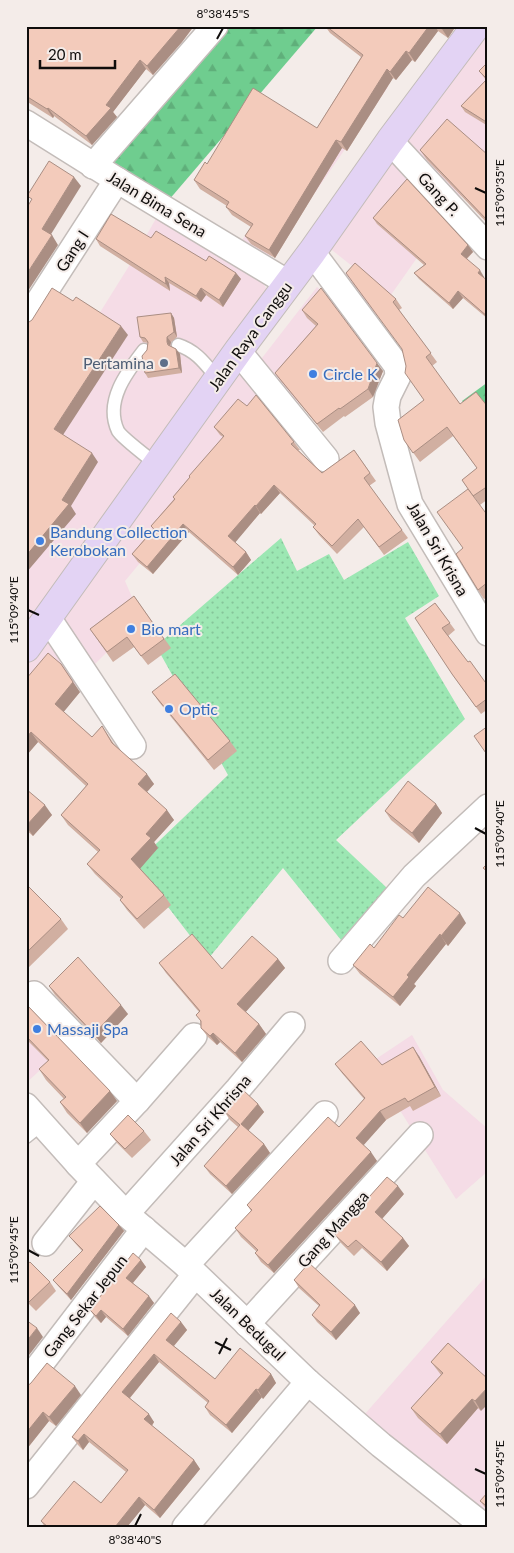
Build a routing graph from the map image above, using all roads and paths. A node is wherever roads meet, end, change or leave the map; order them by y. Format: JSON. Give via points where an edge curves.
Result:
{"nodes":[{"id":1,"x":215,"y":26,"type":"edge"},
{"id":2,"x":476,"y":26,"type":"edge"},
{"id":3,"x":26,"y":123,"type":"edge"},
{"id":4,"x":390,"y":141,"type":"junction"},
{"id":5,"x":93,"y":166,"type":"junction"},
{"id":6,"x":117,"y":180,"type":"junction"},
{"id":7,"x":488,"y":247,"type":"edge"},
{"id":8,"x":312,"y":252,"type":"junction"},
{"id":9,"x":288,"y":283,"type":"junction"},
{"id":10,"x":26,"y":322,"type":"edge"},
{"id":11,"x":178,"y":346,"type":"dead end"},
{"id":12,"x":144,"y":350,"type":"edge"},
{"id":13,"x":238,"y":350,"type":"junction"},
{"id":14,"x":218,"y":379,"type":"junction"},
{"id":15,"x":326,"y":459,"type":"dead end"},
{"id":16,"x":156,"y":464,"type":"junction"},
{"id":17,"x":48,"y":618,"type":"junction"},
{"id":18,"x":488,"y":633,"type":"edge"},
{"id":19,"x":26,"y":648,"type":"edge"},
{"id":20,"x":133,"y":746,"type":"dead end"},
{"id":21,"x":488,"y":807,"type":"edge"},
{"id":22,"x":341,"y":961,"type":"dead end"},
{"id":23,"x":34,"y":994,"type":"dead end"},
{"id":24,"x":292,"y":1025,"type":"dead end"},
{"id":25,"x":194,"y":1036,"type":"dead end"},
{"id":26,"x":137,"y":1101,"type":"junction"},
{"id":27,"x":26,"y":1106,"type":"edge"},
{"id":28,"x":324,"y":1114,"type":"dead end"},
{"id":29,"x":34,"y":1130,"type":"edge"},
{"id":30,"x":420,"y":1135,"type":"dead end"},
{"id":31,"x":86,"y":1173,"type":"junction"},
{"id":32,"x":135,"y":1222,"type":"junction"},
{"id":33,"x":45,"y":1243,"type":"dead end"},
{"id":34,"x":191,"y":1270,"type":"junction"},
{"id":35,"x":247,"y":1324,"type":"junction"},
{"id":36,"x":308,"y":1382,"type":"junction"},
{"id":37,"x":26,"y":1383,"type":"edge"},
{"id":38,"x":26,"y":1486,"type":"edge"},
{"id":39,"x":185,"y":1527,"type":"edge"},
{"id":40,"x":485,"y":1527,"type":"edge"}],
"edges":[{"from":1,"to":5,"type":"street"},
{"from":2,"to":4,"type":"main road","name":"Jalan Raya Canggu"},
{"from":3,"to":5,"type":"street","name":"Jalan Bima Sena"},
{"from":4,"to":7,"type":"street","name":"Gang P."},
{"from":4,"to":8,"type":"main road","name":"Jalan Raya Canggu"},
{"from":5,"to":6,"type":"street","name":"Jalan Bima Sena"},
{"from":6,"to":9,"type":"street","name":"Jalan Bima Sena"},
{"from":6,"to":10,"type":"street","name":"Gang I"},
{"from":8,"to":9,"type":"main road","name":"Jalan Raya Canggu"},
{"from":8,"to":18,"type":"street","name":"Jalan Sri Krisna","via":[[397,366],[398,376],[386,407],[410,504]]},
{"from":9,"to":13,"type":"main road","name":"Jalan Raya Canggu"},
{"from":11,"to":14,"type":"lane","via":[[196,353]]},
{"from":12,"to":16,"type":"lane","via":[[125,374],[116,393],[113,412],[118,432]]},
{"from":13,"to":14,"type":"main road","name":"Jalan Raya Canggu"},
{"from":13,"to":15,"type":"street"},
{"from":14,"to":16,"type":"main road","name":"Jalan Raya Canggu"},
{"from":16,"to":17,"type":"main road","name":"Jalan Raya Canggu"},
{"from":17,"to":19,"type":"main road","name":"Jalan Raya Canggu"},
{"from":17,"to":20,"type":"street"},
{"from":21,"to":22,"type":"street","via":[[414,876]]},
{"from":23,"to":26,"type":"street"},
{"from":24,"to":32,"type":"street","name":"Jalan Sri Khrisna"},
{"from":25,"to":26,"type":"street"},
{"from":26,"to":31,"type":"street"},
{"from":27,"to":29,"type":"street","name":"Jalan Bedugul"},
{"from":28,"to":34,"type":"street"},
{"from":29,"to":31,"type":"street","name":"Jalan Bedugul"},
{"from":30,"to":35,"type":"street","name":"Gang Mangga"},
{"from":31,"to":32,"type":"street","name":"Jalan Bedugul"},
{"from":31,"to":33,"type":"street"},
{"from":32,"to":34,"type":"street","name":"Jalan Bedugul"},
{"from":32,"to":37,"type":"street","name":"Gang Sekar Jepun"},
{"from":34,"to":35,"type":"street","name":"Jalan Bedugul"},
{"from":34,"to":38,"type":"street"},
{"from":35,"to":36,"type":"street","name":"Jalan Bedugul"},
{"from":36,"to":39,"type":"street"},
{"from":36,"to":40,"type":"street","name":"Jalan Bedugul"}]}
